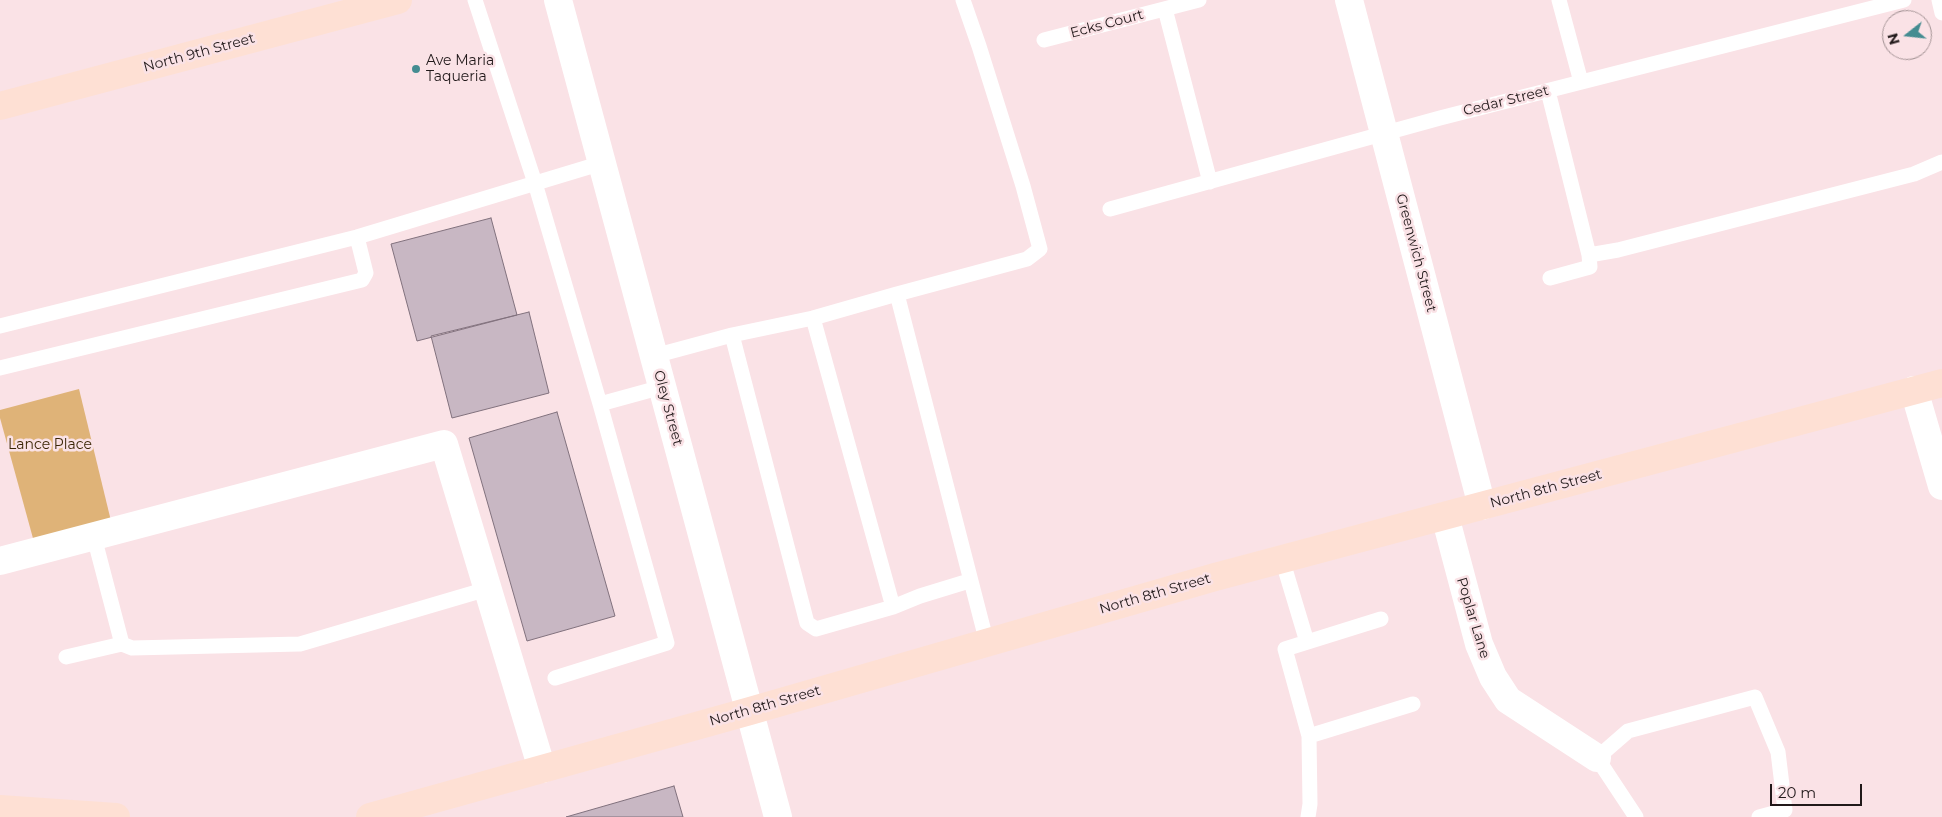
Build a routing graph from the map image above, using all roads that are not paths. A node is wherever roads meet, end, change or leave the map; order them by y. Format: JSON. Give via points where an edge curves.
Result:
{"nodes":[{"id":1,"x":398,"y":0,"type":"edge"},
{"id":2,"x":475,"y":0,"type":"edge"},
{"id":3,"x":558,"y":0,"type":"edge"},
{"id":4,"x":963,"y":0,"type":"edge"},
{"id":5,"x":1199,"y":0,"type":"edge"},
{"id":6,"x":1349,"y":0,"type":"edge"},
{"id":7,"x":1559,"y":0,"type":"edge"},
{"id":8,"x":1904,"y":0,"type":"edge"},
{"id":9,"x":1939,"y":0,"type":"edge"},
{"id":10,"x":1165,"y":9,"type":"junction"},
{"id":11,"x":1942,"y":13,"type":"edge"},
{"id":12,"x":1044,"y":40,"type":"dead end"},
{"id":13,"x":1581,"y":82,"type":"junction"},
{"id":14,"x":1548,"y":90,"type":"junction"},
{"id":15,"x":0,"y":106,"type":"edge"},
{"id":16,"x":1384,"y":134,"type":"junction"},
{"id":17,"x":1942,"y":162,"type":"edge"},
{"id":18,"x":602,"y":163,"type":"junction"},
{"id":19,"x":1210,"y":182,"type":"junction"},
{"id":20,"x":535,"y":183,"type":"junction"},
{"id":21,"x":1110,"y":209,"type":"dead end"},
{"id":22,"x":357,"y":237,"type":"junction"},
{"id":23,"x":1589,"y":256,"type":"junction"},
{"id":24,"x":1550,"y":278,"type":"dead end"},
{"id":25,"x":897,"y":294,"type":"junction"},
{"id":26,"x":813,"y":318,"type":"junction"},
{"id":27,"x":0,"y":326,"type":"edge"},
{"id":28,"x":732,"y":336,"type":"junction"},
{"id":29,"x":654,"y":356,"type":"junction"},
{"id":30,"x":0,"y":368,"type":"edge"},
{"id":31,"x":1942,"y":383,"type":"edge"},
{"id":32,"x":662,"y":387,"type":"junction"},
{"id":33,"x":1914,"y":390,"type":"junction"},
{"id":34,"x":600,"y":404,"type":"junction"},
{"id":35,"x":1942,"y":486,"type":"edge"},
{"id":36,"x":1482,"y":506,"type":"junction"},
{"id":37,"x":1445,"y":516,"type":"junction"},
{"id":38,"x":94,"y":537,"type":"junction"},
{"id":39,"x":1282,"y":559,"type":"junction"},
{"id":40,"x":0,"y":561,"type":"edge"},
{"id":41,"x":969,"y":580,"type":"junction"},
{"id":42,"x":487,"y":589,"type":"junction"},
{"id":43,"x":893,"y":607,"type":"junction"},
{"id":44,"x":1381,"y":619,"type":"dead end"},
{"id":45,"x":1307,"y":642,"type":"junction"},
{"id":46,"x":987,"y":643,"type":"junction"},
{"id":47,"x":122,"y":644,"type":"junction"},
{"id":48,"x":66,"y":657,"type":"dead end"},
{"id":49,"x":556,"y":678,"type":"dead end"},
{"id":50,"x":1412,"y":704,"type":"dead end"},
{"id":51,"x":750,"y":711,"type":"junction"},
{"id":52,"x":1309,"y":736,"type":"junction"},
{"id":53,"x":1596,"y":758,"type":"junction"},
{"id":54,"x":542,"y":769,"type":"junction"},
{"id":55,"x":0,"y":809,"type":"edge"},
{"id":56,"x":116,"y":817,"type":"edge"},
{"id":57,"x":370,"y":817,"type":"edge"},
{"id":58,"x":778,"y":817,"type":"edge"},
{"id":59,"x":1308,"y":817,"type":"edge"},
{"id":60,"x":1636,"y":817,"type":"edge"},
{"id":61,"x":1759,"y":817,"type":"edge"}],
"edges":[{"from":1,"to":15,"type":"main road","name":"North 9th Street"},
{"from":2,"to":20,"type":"lane"},
{"from":3,"to":18,"type":"street","name":"Oley Street"},
{"from":4,"to":25,"type":"lane","via":[[1040,249],[1027,259]]},
{"from":5,"to":10,"type":"lane","name":"Ecks Court"},
{"from":6,"to":16,"type":"street","name":"Greenwich Street"},
{"from":7,"to":13,"type":"lane"},
{"from":8,"to":13,"type":"lane","name":"Cedar Street"},
{"from":9,"to":11,"type":"lane"},
{"from":10,"to":12,"type":"lane","name":"Ecks Court"},
{"from":10,"to":19,"type":"lane"},
{"from":13,"to":14,"type":"lane","name":"Cedar Street"},
{"from":14,"to":16,"type":"lane","name":"Cedar Street"},
{"from":14,"to":23,"type":"lane"},
{"from":16,"to":19,"type":"lane","name":"Cedar Street"},
{"from":16,"to":36,"type":"street","name":"Greenwich Street"},
{"from":17,"to":23,"type":"lane","via":[[1914,174]]},
{"from":18,"to":20,"type":"lane"},
{"from":18,"to":29,"type":"street","name":"Oley Street"},
{"from":19,"to":21,"type":"lane","name":"Cedar Street"},
{"from":20,"to":22,"type":"lane"},
{"from":20,"to":34,"type":"lane"},
{"from":22,"to":27,"type":"lane"},
{"from":22,"to":30,"type":"lane","via":[[366,273],[362,280]]},
{"from":23,"to":24,"type":"lane","via":[[1590,267]]},
{"from":25,"to":26,"type":"lane"},
{"from":25,"to":41,"type":"lane"},
{"from":26,"to":28,"type":"lane"},
{"from":26,"to":43,"type":"lane"},
{"from":28,"to":29,"type":"lane"},
{"from":28,"to":43,"type":"lane","via":[[807,623],[816,629]]},
{"from":29,"to":32,"type":"street","name":"Oley Street"},
{"from":31,"to":33,"type":"main road","name":"North 8th Street"},
{"from":32,"to":34,"type":"lane"},
{"from":32,"to":51,"type":"street","name":"Oley Street"},
{"from":33,"to":35,"type":"street"},
{"from":33,"to":36,"type":"main road","name":"North 8th Street"},
{"from":34,"to":49,"type":"lane","via":[[667,643]]},
{"from":36,"to":37,"type":"main road","name":"North 8th Street"},
{"from":37,"to":39,"type":"main road","name":"North 8th Street"},
{"from":37,"to":53,"type":"street","name":"Poplar Lane","via":[[1479,644],[1493,677],[1508,700]]},
{"from":38,"to":40,"type":"street"},
{"from":38,"to":42,"type":"street","via":[[444,444]]},
{"from":38,"to":47,"type":"lane"},
{"from":39,"to":45,"type":"lane"},
{"from":39,"to":46,"type":"main road","name":"North 8th Street"},
{"from":41,"to":43,"type":"lane"},
{"from":41,"to":46,"type":"lane"},
{"from":42,"to":47,"type":"lane","via":[[300,644],[132,648]]},
{"from":42,"to":54,"type":"street"},
{"from":44,"to":45,"type":"lane"},
{"from":45,"to":52,"type":"lane","via":[[1285,648]]},
{"from":46,"to":51,"type":"main road","name":"North 8th Street"},
{"from":47,"to":48,"type":"lane"},
{"from":50,"to":52,"type":"lane"},
{"from":51,"to":54,"type":"main road","name":"North 8th Street"},
{"from":51,"to":58,"type":"street","name":"Oley Street"},
{"from":52,"to":59,"type":"lane"},
{"from":53,"to":60,"type":"lane"},
{"from":53,"to":61,"type":"lane","via":[[1628,731],[1755,697],[1778,752],[1785,810]]},
{"from":54,"to":57,"type":"main road","name":"North 8th Street"},
{"from":55,"to":56,"type":"main road"}]}
